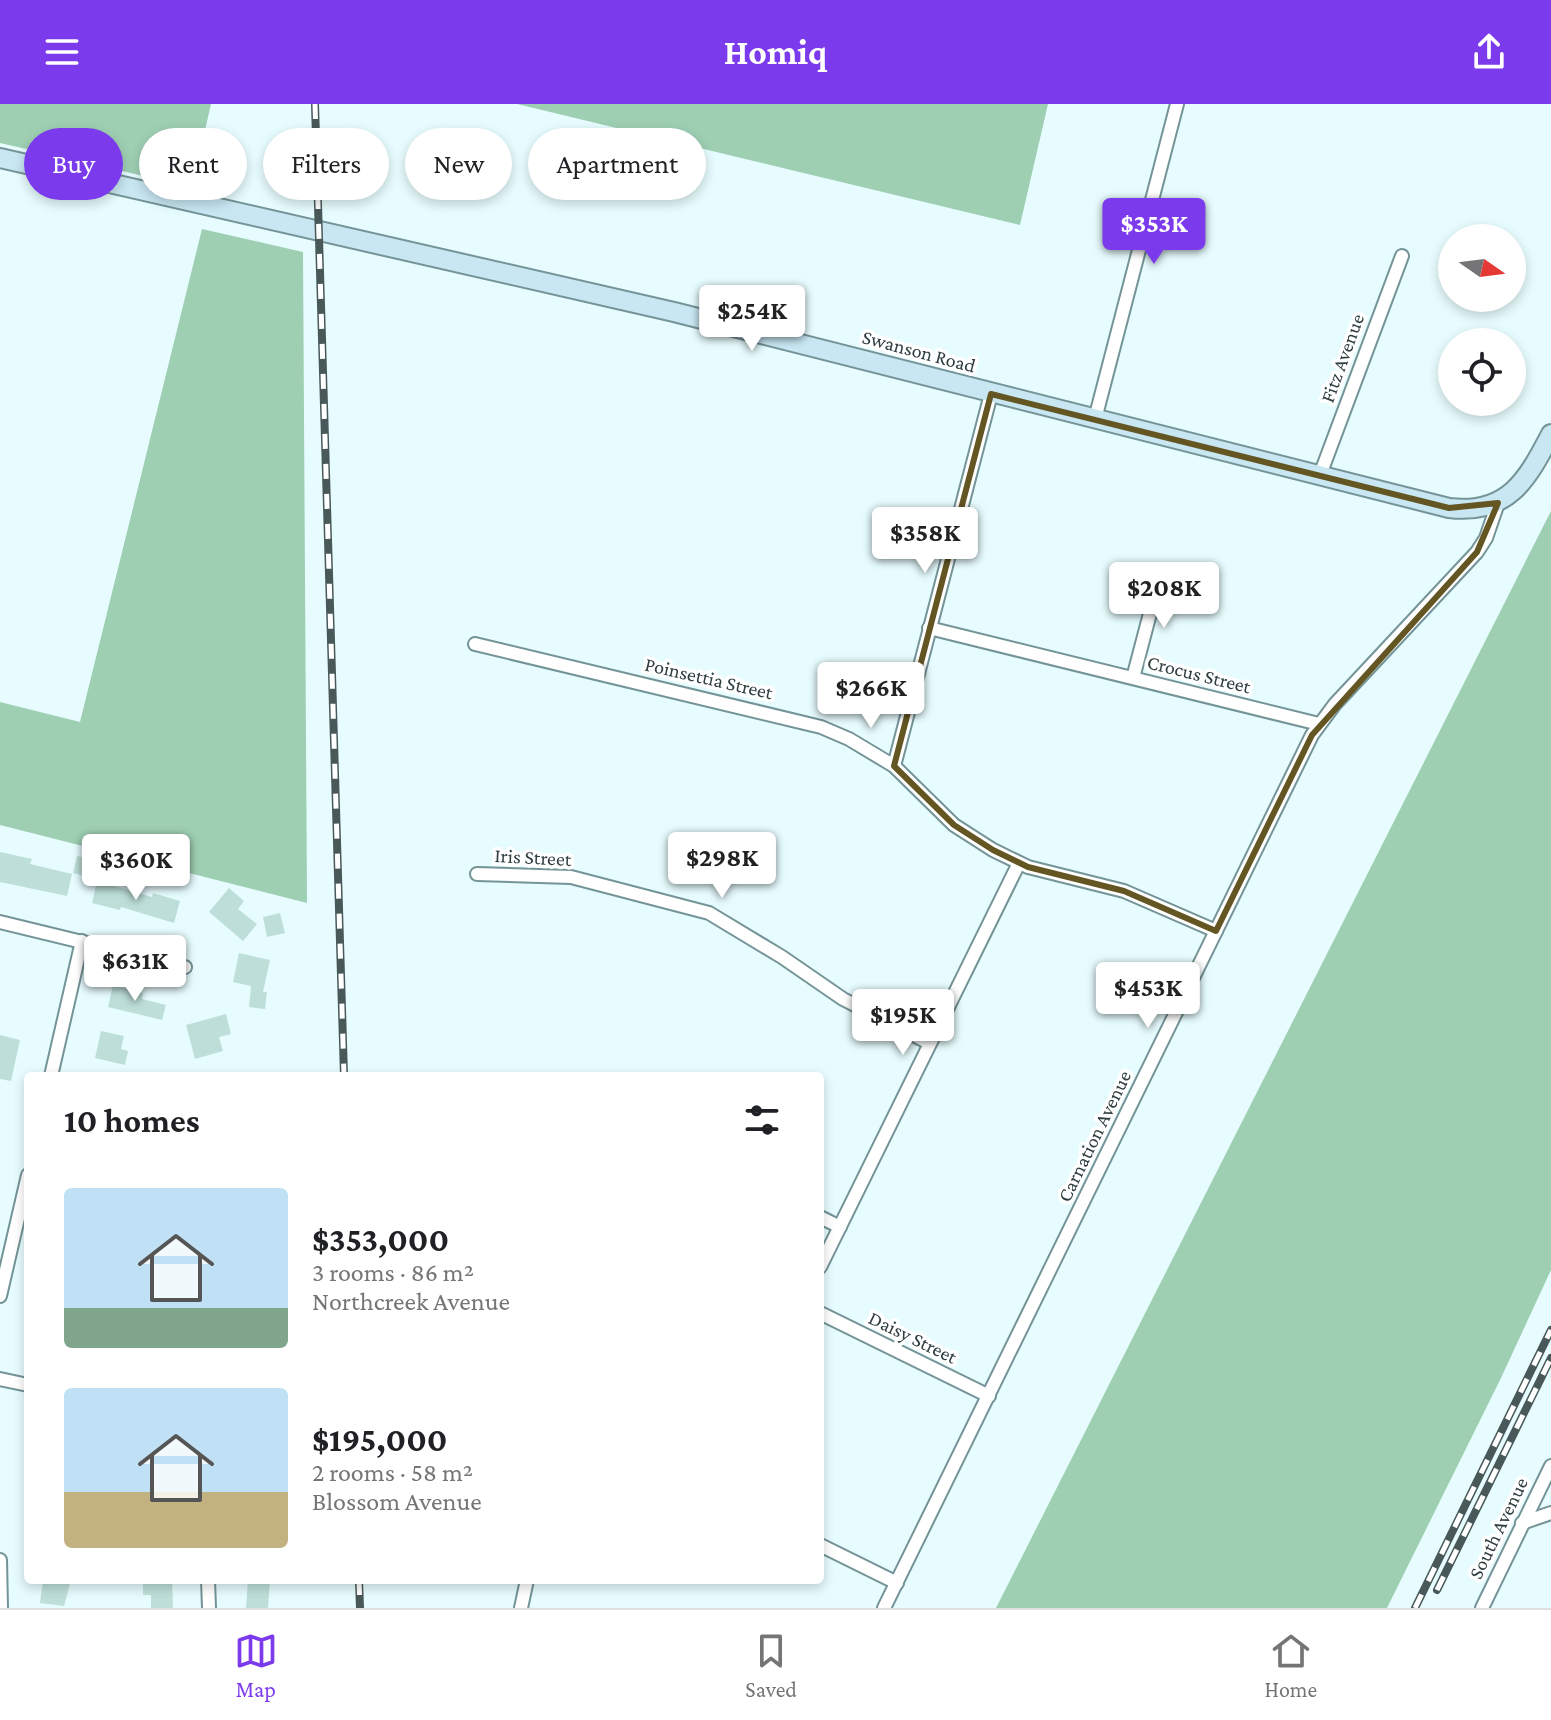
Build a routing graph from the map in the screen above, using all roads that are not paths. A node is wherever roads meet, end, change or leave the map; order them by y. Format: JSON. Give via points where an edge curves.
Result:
{"nodes":[{"id":1,"x":1177,"y":104,"type":"edge"},
{"id":2,"x":0,"y":158,"type":"edge"},
{"id":3,"x":1402,"y":256,"type":"dead end"},
{"id":4,"x":991,"y":394,"type":"junction"},
{"id":5,"x":1095,"y":419,"type":"junction"},
{"id":6,"x":1551,"y":434,"type":"edge"},
{"id":7,"x":1320,"y":475,"type":"junction"},
{"id":8,"x":1498,"y":503,"type":"junction"},
{"id":9,"x":1178,"y":571,"type":"dead end"},
{"id":10,"x":929,"y":628,"type":"junction"},
{"id":11,"x":475,"y":644,"type":"dead end"},
{"id":12,"x":1133,"y":678,"type":"junction"},
{"id":13,"x":1319,"y":724,"type":"junction"},
{"id":14,"x":894,"y":766,"type":"junction"},
{"id":15,"x":1019,"y":863,"type":"junction"},
{"id":16,"x":477,"y":874,"type":"dead end"},
{"id":17,"x":0,"y":922,"type":"edge"},
{"id":18,"x":1216,"y":931,"type":"junction"},
{"id":19,"x":82,"y":941,"type":"junction"},
{"id":20,"x":185,"y":967,"type":"dead end"},
{"id":21,"x":929,"y":1043,"type":"junction"},
{"id":22,"x":52,"y":1072,"type":"edge"},
{"id":23,"x":24,"y":1192,"type":"edge"},
{"id":24,"x":824,"y":1219,"type":"edge"},
{"id":25,"x":840,"y":1227,"type":"junction"},
{"id":26,"x":824,"y":1259,"type":"edge"},
{"id":27,"x":0,"y":1296,"type":"edge"},
{"id":28,"x":824,"y":1315,"type":"edge"},
{"id":29,"x":0,"y":1379,"type":"edge"},
{"id":30,"x":24,"y":1384,"type":"edge"},
{"id":31,"x":989,"y":1396,"type":"junction"},
{"id":32,"x":1551,"y":1466,"type":"edge"},
{"id":33,"x":1551,"y":1513,"type":"edge"},
{"id":34,"x":1522,"y":1523,"type":"junction"},
{"id":35,"x":824,"y":1547,"type":"edge"},
{"id":36,"x":0,"y":1560,"type":"edge"},
{"id":37,"x":897,"y":1583,"type":"junction"},
{"id":38,"x":208,"y":1584,"type":"edge"},
{"id":39,"x":526,"y":1584,"type":"edge"},
{"id":40,"x":1,"y":1608,"type":"edge"},
{"id":41,"x":209,"y":1608,"type":"edge"},
{"id":42,"x":521,"y":1608,"type":"edge"},
{"id":43,"x":884,"y":1608,"type":"edge"},
{"id":44,"x":1482,"y":1608,"type":"edge"}],
"edges":[{"from":1,"to":5,"type":"street"},
{"from":2,"to":4,"type":"street","name":"Swanson Road","via":[[674,312]]},
{"from":3,"to":7,"type":"street","name":"Fitz Avenue"},
{"from":4,"to":5,"type":"street","name":"Swanson Road"},
{"from":4,"to":10,"type":"street"},
{"from":5,"to":7,"type":"street","name":"Swanson Road"},
{"from":6,"to":8,"type":"street","via":[[1529,474]]},
{"from":7,"to":8,"type":"street","name":"Swanson Road","via":[[1449,508]]},
{"from":8,"to":13,"type":"street","name":"Carnation Avenue","via":[[1477,552]]},
{"from":9,"to":12,"type":"street","via":[[1153,602]]},
{"from":10,"to":12,"type":"street","name":"Crocus Street"},
{"from":10,"to":14,"type":"street"},
{"from":11,"to":14,"type":"street","name":"Poinsettia Street","via":[[807,723],[849,739]]},
{"from":12,"to":13,"type":"street","name":"Crocus Street"},
{"from":13,"to":18,"type":"street","name":"Carnation Avenue"},
{"from":14,"to":15,"type":"street","name":"Poinsettia Street","via":[[954,825]]},
{"from":15,"to":18,"type":"street","name":"Poinsettia Street","via":[[1124,891]]},
{"from":15,"to":21,"type":"street"},
{"from":16,"to":21,"type":"street","name":"Iris Street","via":[[571,877],[709,913],[843,999]]},
{"from":17,"to":19,"type":"street"},
{"from":18,"to":31,"type":"street","name":"Carnation Avenue"},
{"from":19,"to":20,"type":"street"},
{"from":19,"to":22,"type":"street"},
{"from":21,"to":25,"type":"street"},
{"from":23,"to":27,"type":"street"},
{"from":24,"to":25,"type":"street"},
{"from":25,"to":26,"type":"street"},
{"from":28,"to":31,"type":"street","name":"Daisy Street"},
{"from":29,"to":30,"type":"street"},
{"from":31,"to":37,"type":"street","name":"Carnation Avenue"},
{"from":32,"to":34,"type":"street","name":"South Avenue"},
{"from":33,"to":34,"type":"street"},
{"from":34,"to":44,"type":"street","name":"South Avenue"},
{"from":35,"to":37,"type":"street"},
{"from":36,"to":40,"type":"street"},
{"from":37,"to":43,"type":"street","name":"Carnation Avenue"},
{"from":38,"to":41,"type":"street"},
{"from":39,"to":42,"type":"street"}]}
